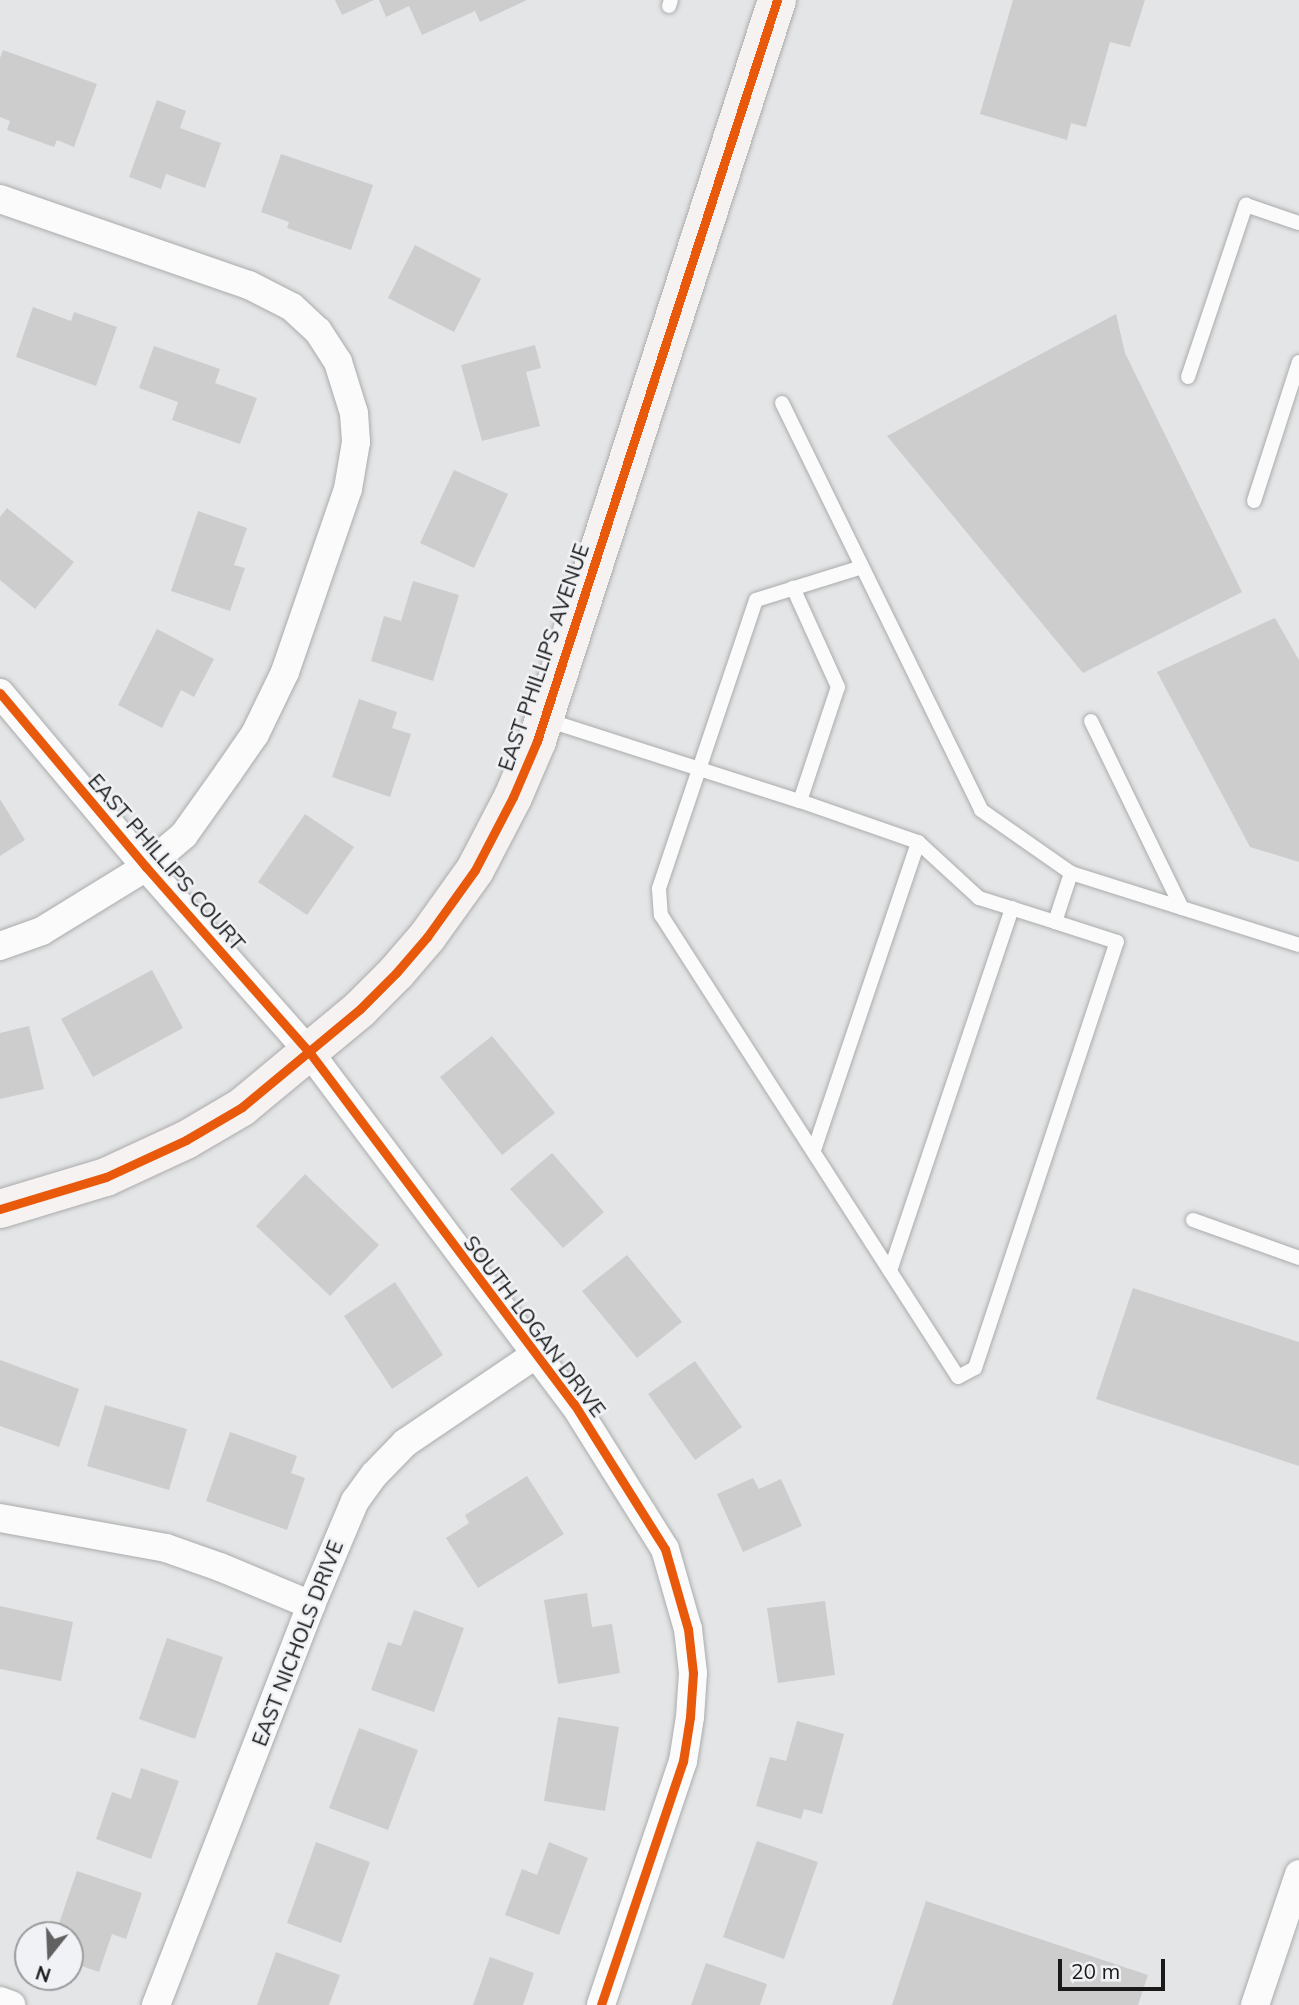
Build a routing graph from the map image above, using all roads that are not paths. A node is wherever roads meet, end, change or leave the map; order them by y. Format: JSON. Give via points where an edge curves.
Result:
{"nodes":[{"id":1,"x":777,"y":0,"type":"edge"},
{"id":2,"x":0,"y":199,"type":"edge"},
{"id":3,"x":1299,"y":222,"type":"edge"},
{"id":4,"x":1299,"y":362,"type":"edge"},
{"id":5,"x":1188,"y":377,"type":"dead end"},
{"id":6,"x":782,"y":403,"type":"dead end"},
{"id":7,"x":1254,"y":500,"type":"dead end"},
{"id":8,"x":862,"y":567,"type":"junction"},
{"id":9,"x":793,"y":588,"type":"junction"},
{"id":10,"x":0,"y":693,"type":"edge"},
{"id":11,"x":544,"y":719,"type":"junction"},
{"id":12,"x":1091,"y":721,"type":"dead end"},
{"id":13,"x":699,"y":769,"type":"junction"},
{"id":14,"x":800,"y":802,"type":"junction"},
{"id":15,"x":918,"y":842,"type":"junction"},
{"id":16,"x":146,"y":867,"type":"junction"},
{"id":17,"x":1071,"y":873,"type":"junction"},
{"id":18,"x":1012,"y":908,"type":"junction"},
{"id":19,"x":1182,"y":908,"type":"junction"},
{"id":20,"x":1055,"y":922,"type":"junction"},
{"id":21,"x":1299,"y":945,"type":"edge"},
{"id":22,"x":0,"y":946,"type":"edge"},
{"id":23,"x":310,"y":1053,"type":"junction"},
{"id":24,"x":814,"y":1150,"type":"junction"},
{"id":25,"x":0,"y":1209,"type":"edge"},
{"id":26,"x":1193,"y":1220,"type":"dead end"},
{"id":27,"x":1299,"y":1258,"type":"edge"},
{"id":28,"x":890,"y":1271,"type":"junction"},
{"id":29,"x":536,"y":1355,"type":"junction"},
{"id":30,"x":0,"y":1518,"type":"edge"},
{"id":31,"x":311,"y":1605,"type":"junction"},
{"id":32,"x":1299,"y":1874,"type":"edge"},
{"id":33,"x":0,"y":2001,"type":"edge"},
{"id":34,"x":11,"y":2005,"type":"edge"},
{"id":35,"x":156,"y":2005,"type":"edge"},
{"id":36,"x":601,"y":2005,"type":"edge"},
{"id":37,"x":1255,"y":2005,"type":"edge"}],
"edges":[{"from":1,"to":11,"type":"street","name":"EAST PHILLIPS AVENUE"},
{"from":2,"to":16,"type":"street","via":[[249,285],[292,307],[318,331],[338,362],[354,413],[356,442],[348,489],[285,672],[255,734],[184,835]]},
{"from":3,"to":5,"type":"lane","via":[[1246,205]]},
{"from":4,"to":7,"type":"lane"},
{"from":6,"to":8,"type":"lane"},
{"from":8,"to":9,"type":"lane"},
{"from":8,"to":17,"type":"lane","via":[[981,810]]},
{"from":9,"to":13,"type":"lane","via":[[756,600]]},
{"from":9,"to":14,"type":"lane","via":[[838,687]]},
{"from":10,"to":16,"type":"street","name":"EAST PHILLIPS COURT"},
{"from":11,"to":13,"type":"lane"},
{"from":11,"to":23,"type":"street","name":"EAST PHILLIPS AVENUE","via":[[513,797],[475,870],[396,973]]},
{"from":12,"to":19,"type":"lane"},
{"from":13,"to":14,"type":"lane"},
{"from":13,"to":24,"type":"lane","via":[[659,889],[661,915]]},
{"from":14,"to":15,"type":"lane"},
{"from":15,"to":18,"type":"lane","via":[[979,898]]},
{"from":15,"to":24,"type":"lane"},
{"from":16,"to":22,"type":"street","via":[[41,931]]},
{"from":16,"to":23,"type":"street","name":"EAST PHILLIPS COURT"},
{"from":17,"to":19,"type":"lane"},
{"from":17,"to":20,"type":"lane"},
{"from":18,"to":20,"type":"lane"},
{"from":18,"to":28,"type":"lane"},
{"from":19,"to":21,"type":"lane"},
{"from":20,"to":28,"type":"lane","via":[[1117,942],[975,1368],[958,1377]]},
{"from":23,"to":25,"type":"street","name":"EAST PHILLIPS AVENUE","via":[[242,1107],[186,1140],[106,1177]]},
{"from":23,"to":29,"type":"street","name":"SOUTH LOGAN DRIVE"},
{"from":24,"to":28,"type":"lane"},
{"from":26,"to":27,"type":"lane"},
{"from":29,"to":31,"type":"street","name":"EAST NICHOLS DRIVE","via":[[405,1443],[374,1475],[355,1501]]},
{"from":29,"to":36,"type":"street","name":"SOUTH LOGAN DRIVE","via":[[574,1404],[665,1549],[688,1629],[693,1673],[683,1760]]},
{"from":30,"to":31,"type":"street","via":[[166,1548]]},
{"from":31,"to":35,"type":"street","name":"EAST NICHOLS DRIVE"},
{"from":32,"to":37,"type":"street"},
{"from":33,"to":34,"type":"street"}]}
